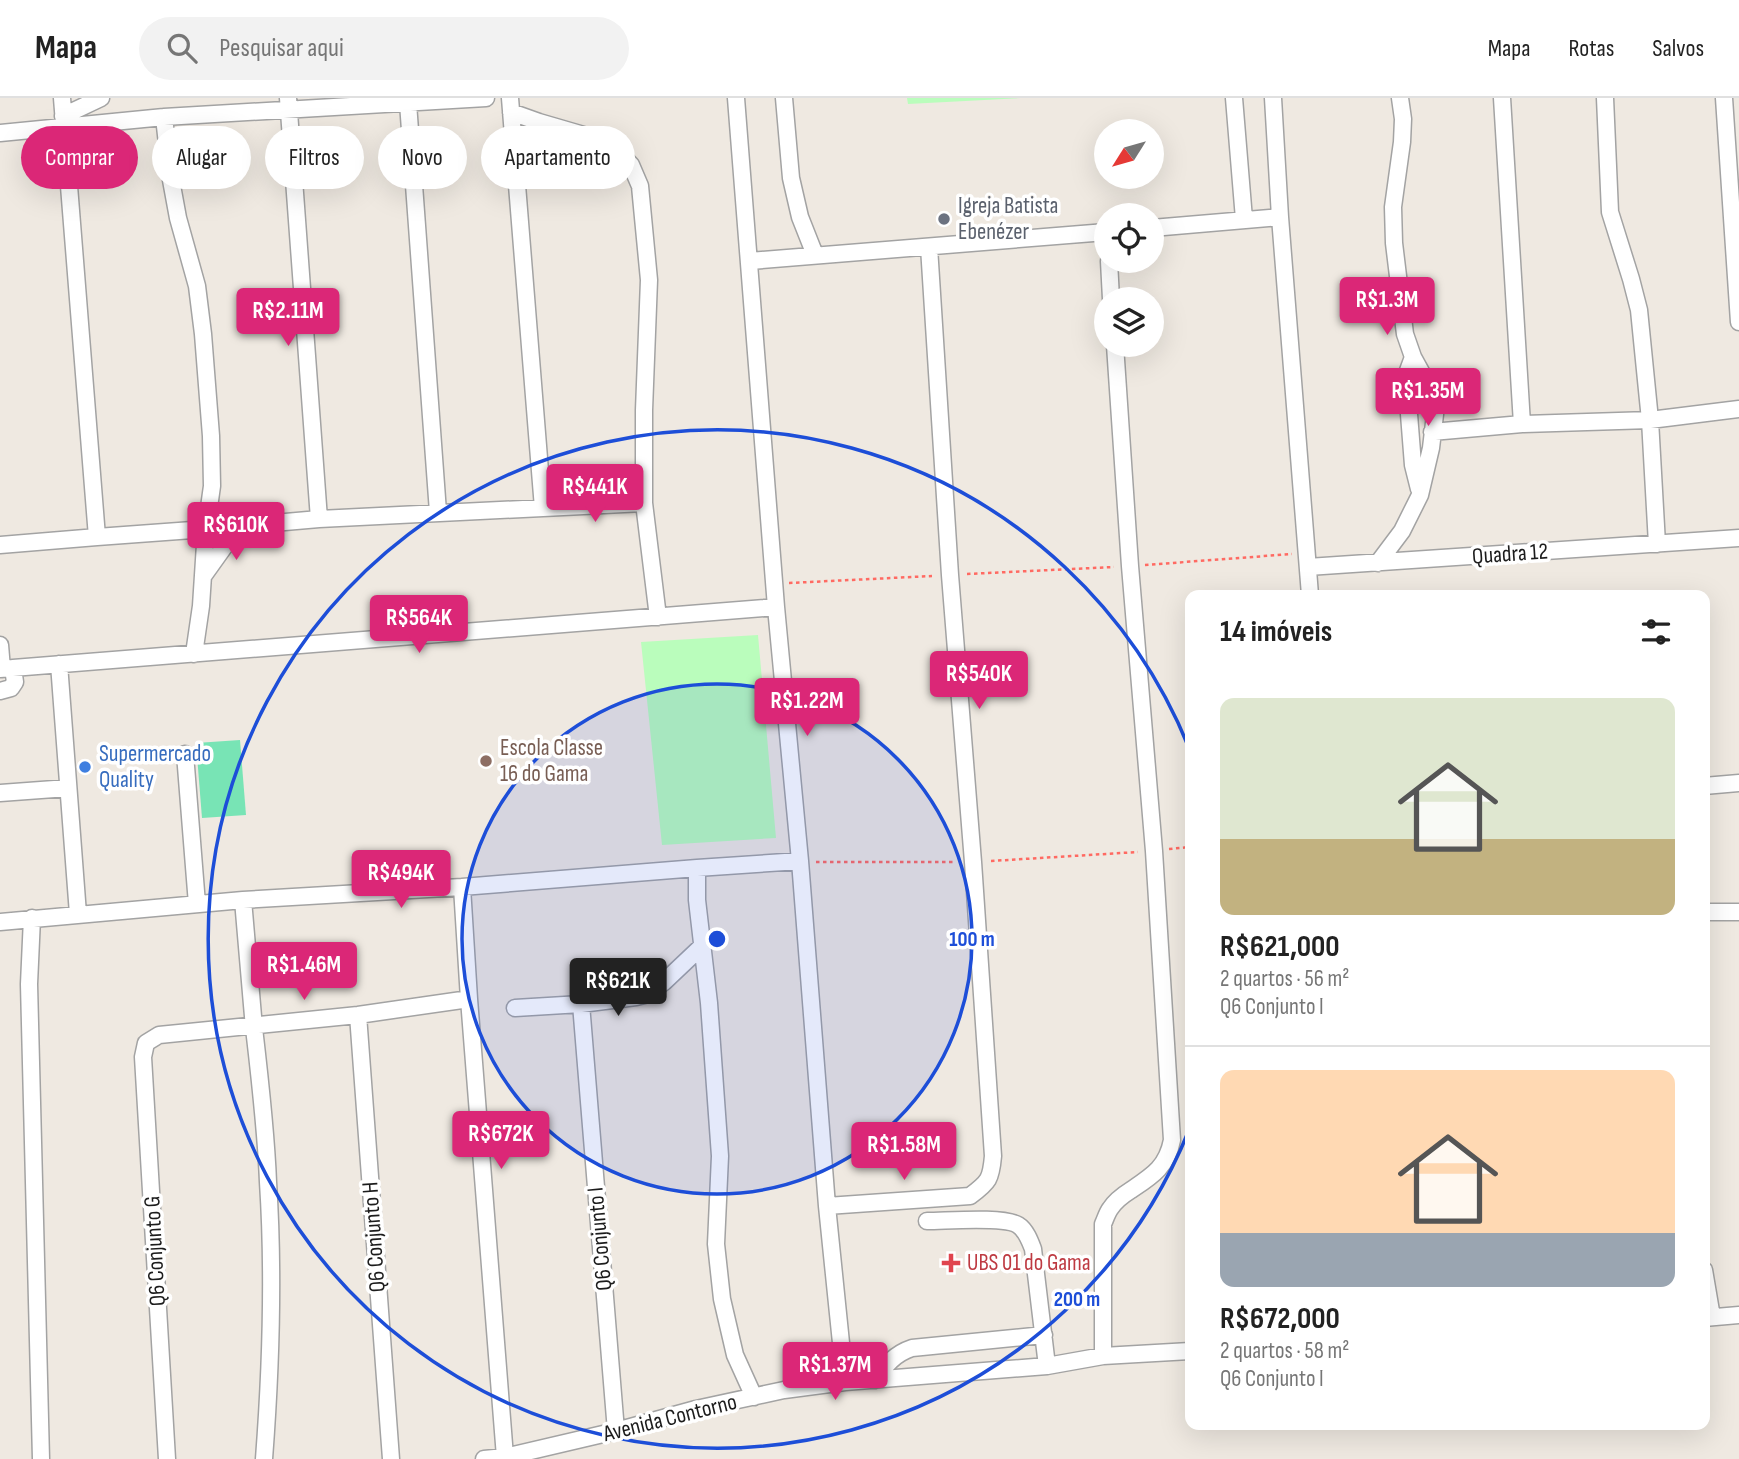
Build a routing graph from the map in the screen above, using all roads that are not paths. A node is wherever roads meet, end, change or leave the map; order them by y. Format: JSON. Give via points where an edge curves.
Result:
{"nodes":[{"id":1,"x":62,"y":98,"type":"edge"},
{"id":2,"x":101,"y":98,"type":"edge"},
{"id":3,"x":486,"y":98,"type":"edge"},
{"id":4,"x":736,"y":98,"type":"edge"},
{"id":5,"x":784,"y":98,"type":"edge"},
{"id":6,"x":1234,"y":98,"type":"edge"},
{"id":7,"x":1273,"y":98,"type":"edge"},
{"id":8,"x":1502,"y":98,"type":"edge"},
{"id":9,"x":1605,"y":98,"type":"edge"},
{"id":10,"x":1724,"y":98,"type":"edge"},
{"id":11,"x":1399,"y":100,"type":"edge"},
{"id":12,"x":408,"y":103,"type":"junction"},
{"id":13,"x":288,"y":104,"type":"edge"},
{"id":14,"x":510,"y":105,"type":"edge"},
{"id":15,"x":164,"y":117,"type":"junction"},
{"id":16,"x":64,"y":121,"type":"junction"},
{"id":17,"x":0,"y":133,"type":"edge"},
{"id":18,"x":1280,"y":217,"type":"junction"},
{"id":19,"x":1244,"y":219,"type":"junction"},
{"id":20,"x":1164,"y":227,"type":"edge"},
{"id":21,"x":1094,"y":233,"type":"edge"},
{"id":22,"x":929,"y":247,"type":"junction"},
{"id":23,"x":815,"y":255,"type":"junction"},
{"id":24,"x":750,"y":261,"type":"junction"},
{"id":25,"x":1739,"y":322,"type":"edge"},
{"id":26,"x":1116,"y":357,"type":"edge"},
{"id":27,"x":1413,"y":357,"type":"junction"},
{"id":28,"x":1739,"y":409,"type":"edge"},
{"id":29,"x":1650,"y":420,"type":"junction"},
{"id":30,"x":1522,"y":424,"type":"junction"},
{"id":31,"x":1432,"y":432,"type":"junction"},
{"id":32,"x":1420,"y":495,"type":"junction"},
{"id":33,"x":644,"y":503,"type":"junction"},
{"id":34,"x":543,"y":508,"type":"junction"},
{"id":35,"x":438,"y":512,"type":"junction"},
{"id":36,"x":319,"y":519,"type":"junction"},
{"id":37,"x":239,"y":526,"type":"junction"},
{"id":38,"x":206,"y":529,"type":"junction"},
{"id":39,"x":97,"y":537,"type":"junction"},
{"id":40,"x":1739,"y":538,"type":"edge"},
{"id":41,"x":1657,"y":544,"type":"junction"},
{"id":42,"x":0,"y":545,"type":"edge"},
{"id":43,"x":1307,"y":560,"type":"junction"},
{"id":44,"x":1378,"y":563,"type":"junction"},
{"id":45,"x":204,"y":575,"type":"junction"},
{"id":46,"x":1310,"y":590,"type":"edge"},
{"id":47,"x":776,"y":607,"type":"junction"},
{"id":48,"x":658,"y":617,"type":"junction"},
{"id":49,"x":0,"y":645,"type":"edge"},
{"id":50,"x":194,"y":654,"type":"junction"},
{"id":51,"x":59,"y":664,"type":"junction"},
{"id":52,"x":5,"y":669,"type":"edge"},
{"id":53,"x":0,"y":691,"type":"edge"},
{"id":54,"x":186,"y":754,"type":"dead end"},
{"id":55,"x":1739,"y":783,"type":"edge"},
{"id":56,"x":1710,"y":785,"type":"edge"},
{"id":57,"x":68,"y":788,"type":"junction"},
{"id":58,"x":0,"y":793,"type":"edge"},
{"id":59,"x":800,"y":861,"type":"junction"},
{"id":60,"x":697,"y":868,"type":"junction"},
{"id":61,"x":462,"y":887,"type":"junction"},
{"id":62,"x":243,"y":900,"type":"junction"},
{"id":63,"x":197,"y":904,"type":"junction"},
{"id":64,"x":1710,"y":912,"type":"edge"},
{"id":65,"x":1739,"y":912,"type":"edge"},
{"id":66,"x":78,"y":914,"type":"junction"},
{"id":67,"x":32,"y":918,"type":"junction"},
{"id":68,"x":0,"y":922,"type":"edge"},
{"id":69,"x":701,"y":947,"type":"junction"},
{"id":70,"x":469,"y":999,"type":"junction"},
{"id":71,"x":581,"y":1004,"type":"junction"},
{"id":72,"x":515,"y":1008,"type":"dead end"},
{"id":73,"x":358,"y":1015,"type":"junction"},
{"id":74,"x":254,"y":1026,"type":"junction"},
{"id":75,"x":827,"y":1206,"type":"junction"},
{"id":76,"x":927,"y":1221,"type":"dead end"},
{"id":77,"x":1739,"y":1315,"type":"edge"},
{"id":78,"x":1710,"y":1317,"type":"edge"},
{"id":79,"x":1044,"y":1335,"type":"junction"},
{"id":80,"x":1185,"y":1351,"type":"edge"},
{"id":81,"x":1102,"y":1356,"type":"junction"},
{"id":82,"x":1047,"y":1366,"type":"junction"},
{"id":83,"x":875,"y":1380,"type":"junction"},
{"id":84,"x":845,"y":1382,"type":"junction"},
{"id":85,"x":754,"y":1397,"type":"junction"},
{"id":86,"x":616,"y":1431,"type":"junction"},
{"id":87,"x":505,"y":1457,"type":"junction"},
{"id":88,"x":41,"y":1459,"type":"edge"},
{"id":89,"x":167,"y":1459,"type":"edge"},
{"id":90,"x":264,"y":1459,"type":"edge"},
{"id":91,"x":391,"y":1459,"type":"edge"},
{"id":92,"x":484,"y":1459,"type":"edge"}],
"edges":[{"from":1,"to":16,"type":"street"},
{"from":2,"to":16,"type":"street"},
{"from":3,"to":12,"type":"street"},
{"from":4,"to":24,"type":"street"},
{"from":5,"to":23,"type":"street","via":[[791,178]]},
{"from":6,"to":19,"type":"street"},
{"from":7,"to":18,"type":"street"},
{"from":8,"to":30,"type":"street"},
{"from":9,"to":29,"type":"street","via":[[1610,212],[1639,310]]},
{"from":10,"to":25,"type":"street"},
{"from":11,"to":27,"type":"street","via":[[1403,119],[1393,207],[1394,243],[1405,334]]},
{"from":12,"to":13,"type":"street"},
{"from":12,"to":35,"type":"street"},
{"from":13,"to":15,"type":"street"},
{"from":13,"to":36,"type":"street"},
{"from":14,"to":33,"type":"street","via":[[539,122],[594,138],[617,150],[631,165],[640,186],[649,279]]},
{"from":14,"to":34,"type":"street"},
{"from":15,"to":16,"type":"street"},
{"from":15,"to":38,"type":"street","via":[[171,180],[197,286],[203,334],[212,486]]},
{"from":16,"to":17,"type":"street"},
{"from":16,"to":39,"type":"street"},
{"from":18,"to":19,"type":"street"},
{"from":18,"to":43,"type":"street"},
{"from":19,"to":20,"type":"street"},
{"from":21,"to":22,"type":"street"},
{"from":22,"to":23,"type":"street"},
{"from":22,"to":75,"type":"street","via":[[992,1174],[970,1196]]},
{"from":23,"to":24,"type":"street"},
{"from":24,"to":47,"type":"street"},
{"from":26,"to":81,"type":"street","via":[[1172,1140],[1162,1166],[1121,1197],[1103,1224]]},
{"from":27,"to":31,"type":"street","via":[[1436,406]]},
{"from":27,"to":32,"type":"street","via":[[1406,376]]},
{"from":28,"to":29,"type":"street"},
{"from":29,"to":30,"type":"street"},
{"from":29,"to":41,"type":"street"},
{"from":30,"to":31,"type":"street"},
{"from":31,"to":32,"type":"street"},
{"from":32,"to":44,"type":"street","via":[[1402,531]]},
{"from":33,"to":34,"type":"street"},
{"from":33,"to":48,"type":"street"},
{"from":34,"to":35,"type":"street"},
{"from":35,"to":36,"type":"street"},
{"from":36,"to":37,"type":"street"},
{"from":37,"to":38,"type":"street"},
{"from":37,"to":45,"type":"street"},
{"from":38,"to":39,"type":"street"},
{"from":38,"to":45,"type":"street"},
{"from":39,"to":42,"type":"street"},
{"from":40,"to":41,"type":"street","name":"Quadra 12"},
{"from":41,"to":44,"type":"street","name":"Quadra 12"},
{"from":43,"to":44,"type":"street","name":"Quadra 12"},
{"from":43,"to":46,"type":"street"},
{"from":45,"to":50,"type":"street"},
{"from":47,"to":48,"type":"street"},
{"from":47,"to":59,"type":"street"},
{"from":48,"to":50,"type":"street"},
{"from":49,"to":52,"type":"street"},
{"from":50,"to":51,"type":"street"},
{"from":51,"to":52,"type":"street"},
{"from":51,"to":57,"type":"street"},
{"from":52,"to":53,"type":"street","via":[[15,682]]},
{"from":54,"to":63,"type":"street"},
{"from":55,"to":56,"type":"street"},
{"from":57,"to":58,"type":"street"},
{"from":57,"to":66,"type":"street"},
{"from":59,"to":60,"type":"street"},
{"from":59,"to":75,"type":"street"},
{"from":60,"to":61,"type":"street"},
{"from":60,"to":69,"type":"street"},
{"from":61,"to":62,"type":"street"},
{"from":61,"to":70,"type":"street"},
{"from":62,"to":63,"type":"street"},
{"from":62,"to":74,"type":"street"},
{"from":63,"to":66,"type":"street"},
{"from":64,"to":65,"type":"street"},
{"from":66,"to":67,"type":"street"},
{"from":67,"to":68,"type":"street"},
{"from":67,"to":88,"type":"street","via":[[29,984]]},
{"from":69,"to":71,"type":"street","via":[[648,994]]},
{"from":69,"to":85,"type":"street","via":[[720,1156],[716,1244],[722,1299],[735,1356]]},
{"from":70,"to":73,"type":"street"},
{"from":70,"to":87,"type":"street"},
{"from":71,"to":72,"type":"street"},
{"from":71,"to":86,"type":"street","name":"Q6 Conjunto I"},
{"from":73,"to":74,"type":"street"},
{"from":73,"to":91,"type":"street","name":"Q6 Conjunto H"},
{"from":74,"to":89,"type":"street","name":"Q6 Conjunto G","via":[[159,1035],[146,1043],[143,1057]]},
{"from":74,"to":90,"type":"street","via":[[270,1228]]},
{"from":75,"to":84,"type":"street"},
{"from":76,"to":79,"type":"street","via":[[1006,1221],[1020,1226],[1033,1249]]},
{"from":77,"to":78,"type":"street"},
{"from":79,"to":82,"type":"street"},
{"from":79,"to":83,"type":"street","via":[[912,1348],[888,1362]]},
{"from":80,"to":81,"type":"street","name":"Avenida Contorno"},
{"from":81,"to":82,"type":"street","name":"Avenida Contorno"},
{"from":82,"to":83,"type":"street","name":"Avenida Contorno"},
{"from":83,"to":84,"type":"street","name":"Avenida Contorno"},
{"from":84,"to":85,"type":"street","name":"Avenida Contorno"},
{"from":85,"to":86,"type":"street","name":"Avenida Contorno"},
{"from":86,"to":87,"type":"street","name":"Avenida Contorno"},
{"from":87,"to":92,"type":"street","name":"Avenida Contorno"}]}
